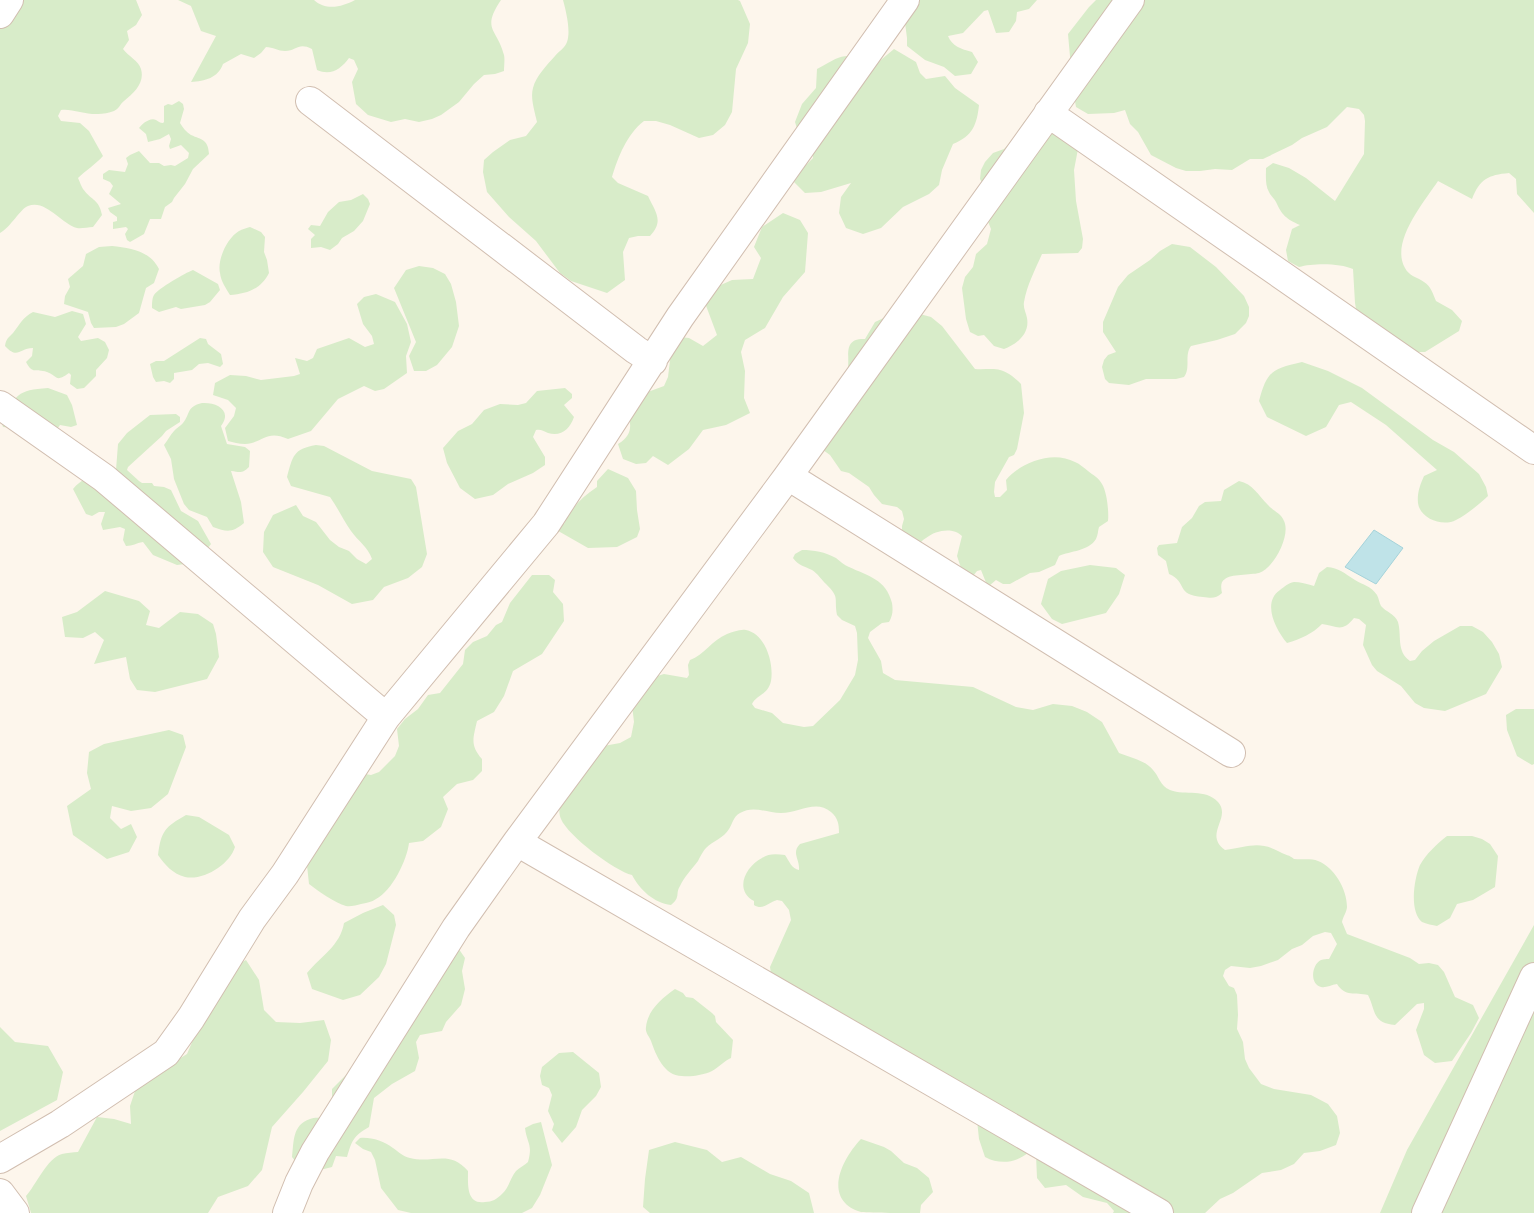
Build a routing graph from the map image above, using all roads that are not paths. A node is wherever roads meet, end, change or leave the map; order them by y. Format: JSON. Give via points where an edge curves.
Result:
{"nodes":[{"id":1,"x":9,"y":0,"type":"edge"},
{"id":2,"x":1130,"y":0,"type":"edge"},
{"id":3,"x":900,"y":2,"type":"edge"},
{"id":4,"x":0,"y":14,"type":"edge"},
{"id":5,"x":310,"y":101,"type":"dead end"},
{"id":6,"x":1048,"y":113,"type":"junction"},
{"id":7,"x":653,"y":361,"type":"junction"},
{"id":8,"x":0,"y":405,"type":"edge"},
{"id":9,"x":1534,"y":450,"type":"edge"},
{"id":10,"x":788,"y":476,"type":"junction"},
{"id":11,"x":386,"y":717,"type":"junction"},
{"id":12,"x":1231,"y":754,"type":"dead end"},
{"id":13,"x":517,"y":842,"type":"junction"},
{"id":14,"x":1534,"y":977,"type":"edge"},
{"id":15,"x":0,"y":1158,"type":"edge"},
{"id":16,"x":0,"y":1193,"type":"edge"},
{"id":17,"x":14,"y":1213,"type":"edge"},
{"id":18,"x":287,"y":1213,"type":"edge"},
{"id":19,"x":1159,"y":1213,"type":"edge"},
{"id":20,"x":1426,"y":1213,"type":"edge"}],
"edges":[{"from":1,"to":4,"type":"street"},
{"from":2,"to":6,"type":"street"},
{"from":3,"to":7,"type":"street","via":[[680,317]]},
{"from":5,"to":7,"type":"street"},
{"from":6,"to":9,"type":"street"},
{"from":6,"to":10,"type":"street"},
{"from":7,"to":11,"type":"street","via":[[546,524]]},
{"from":8,"to":11,"type":"street","via":[[104,478]]},
{"from":10,"to":12,"type":"street"},
{"from":10,"to":13,"type":"street"},
{"from":11,"to":15,"type":"street","via":[[166,1053],[60,1124]]},
{"from":13,"to":18,"type":"street","via":[[456,928],[315,1152]]},
{"from":13,"to":19,"type":"street"},
{"from":14,"to":20,"type":"street"},
{"from":16,"to":17,"type":"street"}]}
